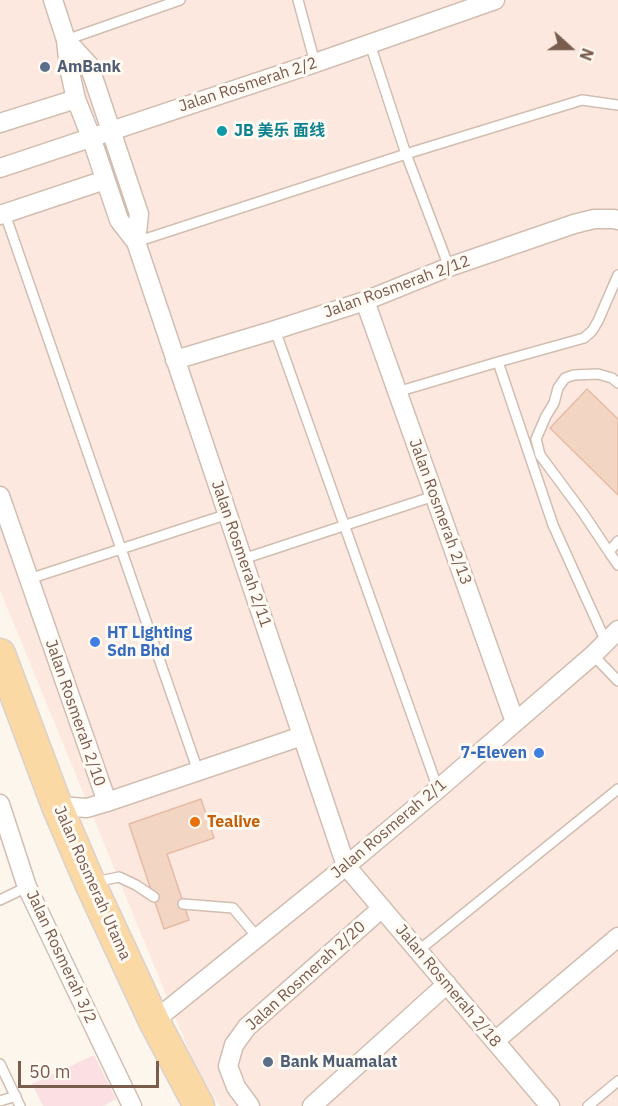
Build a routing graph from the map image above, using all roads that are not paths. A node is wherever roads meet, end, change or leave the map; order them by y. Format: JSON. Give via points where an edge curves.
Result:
{"nodes":[{"id":1,"x":53,"y":0,"type":"edge"},
{"id":2,"x":180,"y":0,"type":"edge"},
{"id":3,"x":298,"y":0,"type":"edge"},
{"id":4,"x":495,"y":0,"type":"edge"},
{"id":5,"x":66,"y":40,"type":"junction"},
{"id":6,"x":370,"y":44,"type":"junction"},
{"id":7,"x":315,"y":63,"type":"junction"},
{"id":8,"x":76,"y":99,"type":"junction"},
{"id":9,"x":618,"y":105,"type":"edge"},
{"id":10,"x":0,"y":123,"type":"edge"},
{"id":11,"x":111,"y":130,"type":"junction"},
{"id":12,"x":91,"y":137,"type":"junction"},
{"id":13,"x":406,"y":154,"type":"junction"},
{"id":14,"x":0,"y":168,"type":"edge"},
{"id":15,"x":105,"y":180,"type":"junction"},
{"id":16,"x":3,"y":215,"type":"edge"},
{"id":17,"x":618,"y":220,"type":"edge"},
{"id":18,"x":136,"y":242,"type":"junction"},
{"id":19,"x":449,"y":267,"type":"junction"},
{"id":20,"x":618,"y":275,"type":"edge"},
{"id":21,"x":365,"y":301,"type":"junction"},
{"id":22,"x":275,"y":330,"type":"junction"},
{"id":23,"x":175,"y":360,"type":"junction"},
{"id":24,"x":498,"y":362,"type":"junction"},
{"id":25,"x":618,"y":383,"type":"edge"},
{"id":26,"x":397,"y":392,"type":"junction"},
{"id":27,"x":0,"y":496,"type":"edge"},
{"id":28,"x":434,"y":496,"type":"junction"},
{"id":29,"x":228,"y":514,"type":"junction"},
{"id":30,"x":344,"y":526,"type":"junction"},
{"id":31,"x":618,"y":541,"type":"edge"},
{"id":32,"x":122,"y":549,"type":"junction"},
{"id":33,"x":609,"y":552,"type":"junction"},
{"id":34,"x":243,"y":559,"type":"junction"},
{"id":35,"x":618,"y":565,"type":"edge"},
{"id":36,"x":29,"y":579,"type":"junction"},
{"id":37,"x":612,"y":636,"type":"edge"},
{"id":38,"x":0,"y":654,"type":"edge"},
{"id":39,"x":593,"y":655,"type":"junction"},
{"id":40,"x":618,"y":681,"type":"edge"},
{"id":41,"x":10,"y":697,"type":"edge"},
{"id":42,"x":515,"y":722,"type":"junction"},
{"id":43,"x":302,"y":736,"type":"junction"},
{"id":44,"x":198,"y":771,"type":"junction"},
{"id":45,"x":438,"y":789,"type":"junction"},
{"id":46,"x":618,"y":789,"type":"edge"},
{"id":47,"x":107,"y":802,"type":"junction"},
{"id":48,"x":0,"y":804,"type":"edge"},
{"id":49,"x":57,"y":806,"type":"junction"},
{"id":50,"x":346,"y":866,"type":"junction"},
{"id":51,"x":90,"y":883,"type":"junction"},
{"id":52,"x":27,"y":887,"type":"junction"},
{"id":53,"x":154,"y":897,"type":"dead end"},
{"id":54,"x":0,"y":900,"type":"edge"},
{"id":55,"x":183,"y":904,"type":"dead end"},
{"id":56,"x":382,"y":908,"type":"junction"},
{"id":57,"x":618,"y":937,"type":"edge"},
{"id":58,"x":258,"y":938,"type":"junction"},
{"id":59,"x":418,"y":951,"type":"junction"},
{"id":60,"x":447,"y":984,"type":"junction"},
{"id":61,"x":154,"y":1022,"type":"junction"},
{"id":62,"x":495,"y":1041,"type":"junction"},
{"id":63,"x":0,"y":1064,"type":"edge"},
{"id":64,"x":618,"y":1081,"type":"edge"},
{"id":65,"x":16,"y":1096,"type":"junction"},
{"id":66,"x":0,"y":1101,"type":"edge"},
{"id":67,"x":20,"y":1106,"type":"edge"},
{"id":68,"x":132,"y":1106,"type":"edge"},
{"id":69,"x":199,"y":1106,"type":"edge"},
{"id":70,"x":250,"y":1106,"type":"edge"},
{"id":71,"x":312,"y":1106,"type":"edge"},
{"id":72,"x":550,"y":1106,"type":"edge"},
{"id":73,"x":588,"y":1106,"type":"edge"}],
"edges":[{"from":1,"to":5,"type":"street"},
{"from":2,"to":5,"type":"lane"},
{"from":3,"to":7,"type":"lane"},
{"from":4,"to":6,"type":"street","name":"Jalan Rosmerah 2/2"},
{"from":5,"to":8,"type":"street","name":"Jalan Rosmerah 2/11"},
{"from":5,"to":11,"type":"street","name":"Jalan Rosmerah 2/11","via":[[89,65]]},
{"from":6,"to":7,"type":"street","name":"Jalan Rosmerah 2/2"},
{"from":6,"to":13,"type":"lane"},
{"from":7,"to":11,"type":"street","name":"Jalan Rosmerah 2/2"},
{"from":8,"to":10,"type":"street"},
{"from":8,"to":12,"type":"street","name":"Jalan Rosmerah 2/11"},
{"from":9,"to":13,"type":"lane","via":[[582,100]]},
{"from":11,"to":12,"type":"street","name":"Jalan Rosmerah 2/2"},
{"from":11,"to":18,"type":"street","name":"Jalan Rosmerah 2/11","via":[[139,214]]},
{"from":12,"to":14,"type":"street","name":"Jalan Rosmerah 2/2"},
{"from":12,"to":15,"type":"street","name":"Jalan Rosmerah 2/11"},
{"from":13,"to":18,"type":"lane"},
{"from":13,"to":19,"type":"lane"},
{"from":15,"to":16,"type":"street"},
{"from":15,"to":18,"type":"street","name":"Jalan Rosmerah 2/11","via":[[119,220]]},
{"from":16,"to":32,"type":"lane"},
{"from":17,"to":19,"type":"street","name":"Jalan Rosmerah 2/12","via":[[594,219],[574,224]]},
{"from":18,"to":23,"type":"street","name":"Jalan Rosmerah 2/11"},
{"from":19,"to":21,"type":"street","name":"Jalan Rosmerah 2/12"},
{"from":20,"to":24,"type":"lane","via":[[598,321],[584,338]]},
{"from":21,"to":22,"type":"street","name":"Jalan Rosmerah 2/12"},
{"from":21,"to":26,"type":"street","name":"Jalan Rosmerah 2/13"},
{"from":22,"to":23,"type":"street","name":"Jalan Rosmerah 2/12"},
{"from":22,"to":30,"type":"lane"},
{"from":23,"to":29,"type":"street","name":"Jalan Rosmerah 2/11"},
{"from":24,"to":26,"type":"lane"},
{"from":24,"to":37,"type":"lane","via":[[553,525]]},
{"from":25,"to":33,"type":"lane","via":[[598,374],[565,378],[536,439],[540,455]]},
{"from":26,"to":28,"type":"street","name":"Jalan Rosmerah 2/13"},
{"from":27,"to":36,"type":"street","name":"Jalan Rosmerah 2/10"},
{"from":28,"to":30,"type":"lane"},
{"from":28,"to":42,"type":"street","name":"Jalan Rosmerah 2/13"},
{"from":29,"to":32,"type":"lane"},
{"from":29,"to":34,"type":"street","name":"Jalan Rosmerah 2/11"},
{"from":30,"to":34,"type":"lane"},
{"from":30,"to":45,"type":"lane"},
{"from":31,"to":33,"type":"lane"},
{"from":32,"to":36,"type":"lane"},
{"from":32,"to":44,"type":"lane"},
{"from":33,"to":35,"type":"lane"},
{"from":34,"to":43,"type":"street","name":"Jalan Rosmerah 2/11"},
{"from":36,"to":47,"type":"street","name":"Jalan Rosmerah 2/10"},
{"from":37,"to":39,"type":"street","name":"Jalan Rosmerah 2/1"},
{"from":38,"to":41,"type":"main road","name":"Jalan Rosmerah Utama"},
{"from":39,"to":40,"type":"lane"},
{"from":39,"to":42,"type":"street","name":"Jalan Rosmerah 2/1"},
{"from":41,"to":49,"type":"main road","name":"Jalan Rosmerah Utama"},
{"from":42,"to":45,"type":"street","name":"Jalan Rosmerah 2/1"},
{"from":43,"to":44,"type":"street","name":"Jalan Rosmerah 2/10"},
{"from":43,"to":50,"type":"street","name":"Jalan Rosmerah 2/11"},
{"from":44,"to":47,"type":"street","name":"Jalan Rosmerah 2/10"},
{"from":45,"to":50,"type":"street","name":"Jalan Rosmerah 2/1"},
{"from":46,"to":59,"type":"lane"},
{"from":47,"to":49,"type":"street","via":[[87,808]]},
{"from":48,"to":52,"type":"street","name":"Jalan Rosmerah 3/2"},
{"from":49,"to":51,"type":"main road","name":"Jalan Rosmerah Utama"},
{"from":50,"to":56,"type":"street","name":"Jalan Rosmerah 2/18"},
{"from":50,"to":58,"type":"street","name":"Jalan Rosmerah 2/1"},
{"from":51,"to":53,"type":"lane","via":[[119,877]]},
{"from":51,"to":61,"type":"main road","name":"Jalan Rosmerah Utama"},
{"from":52,"to":54,"type":"lane"},
{"from":52,"to":68,"type":"street","name":"Jalan Rosmerah 3/2"},
{"from":55,"to":58,"type":"lane","via":[[233,908]]},
{"from":56,"to":59,"type":"street","name":"Jalan Rosmerah 2/18"},
{"from":56,"to":70,"type":"street","name":"Jalan Rosmerah 2/20","via":[[247,1027],[234,1045],[228,1066],[236,1087]]},
{"from":57,"to":62,"type":"street"},
{"from":58,"to":61,"type":"street","name":"Jalan Rosmerah 2/1"},
{"from":59,"to":60,"type":"street","name":"Jalan Rosmerah 2/18"},
{"from":60,"to":62,"type":"street","name":"Jalan Rosmerah 2/18"},
{"from":60,"to":71,"type":"street"},
{"from":61,"to":69,"type":"main road","name":"Jalan Rosmerah Utama"},
{"from":62,"to":72,"type":"street","name":"Jalan Rosmerah 2/18"},
{"from":63,"to":65,"type":"lane"},
{"from":64,"to":73,"type":"lane"},
{"from":65,"to":66,"type":"lane"},
{"from":65,"to":67,"type":"lane"}]}
